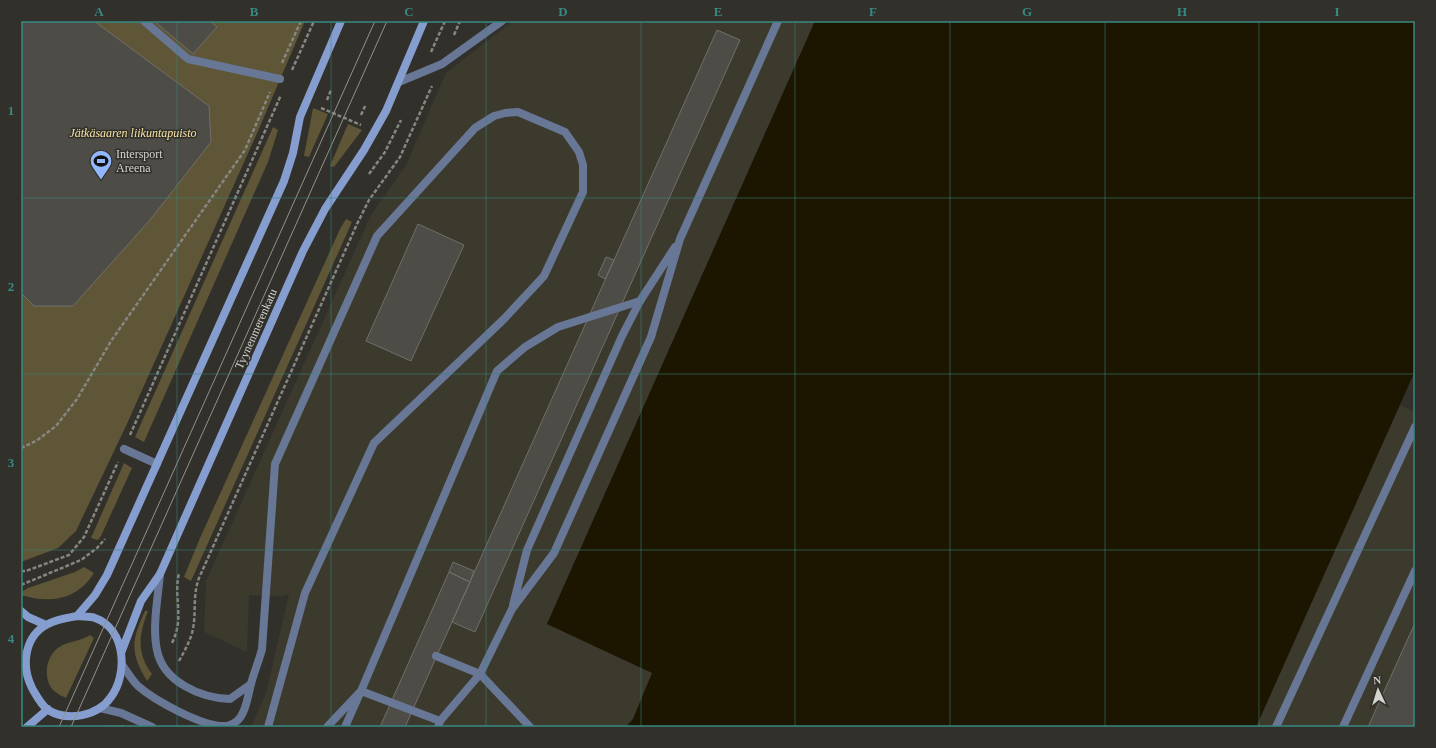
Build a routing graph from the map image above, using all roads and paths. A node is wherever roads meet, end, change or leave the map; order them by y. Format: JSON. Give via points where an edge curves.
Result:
{"nodes":[{"id":1,"x":144,"y":21,"type":"edge"},
{"id":2,"x":301,"y":21,"type":"edge"},
{"id":3,"x":314,"y":21,"type":"edge"},
{"id":4,"x":341,"y":21,"type":"edge"},
{"id":5,"x":424,"y":21,"type":"edge"},
{"id":6,"x":445,"y":21,"type":"edge"},
{"id":7,"x":460,"y":21,"type":"edge"},
{"id":8,"x":502,"y":21,"type":"edge"},
{"id":9,"x":778,"y":21,"type":"edge"},
{"id":10,"x":452,"y":39,"type":"dead end"},
{"id":11,"x":442,"y":64,"type":"junction"},
{"id":12,"x":422,"y":72,"type":"junction"},
{"id":13,"x":290,"y":75,"type":"dead end"},
{"id":14,"x":278,"y":79,"type":"junction"},
{"id":15,"x":399,"y":82,"type":"junction"},
{"id":16,"x":284,"y":89,"type":"dead end"},
{"id":17,"x":331,"y":90,"type":"dead end"},
{"id":18,"x":327,"y":100,"type":"dead end"},
{"id":19,"x":306,"y":102,"type":"junction"},
{"id":20,"x":366,"y":104,"type":"dead end"},
{"id":21,"x":404,"y":114,"type":"dead end"},
{"id":22,"x":361,"y":115,"type":"dead end"},
{"id":23,"x":375,"y":131,"type":"junction"},
{"id":24,"x":392,"y":139,"type":"junction"},
{"id":25,"x":368,"y":176,"type":"dead end"},
{"id":26,"x":680,"y":239,"type":"junction"},
{"id":27,"x":640,"y":301,"type":"junction"},
{"id":28,"x":1415,"y":427,"type":"edge"},
{"id":29,"x":21,"y":448,"type":"edge"},
{"id":30,"x":124,"y":449,"type":"junction"},
{"id":31,"x":157,"y":464,"type":"junction"},
{"id":32,"x":108,"y":535,"type":"dead end"},
{"id":33,"x":21,"y":571,"type":"edge"},
{"id":34,"x":180,"y":571,"type":"dead end"},
{"id":35,"x":1415,"y":571,"type":"edge"},
{"id":36,"x":160,"y":574,"type":"junction"},
{"id":37,"x":21,"y":585,"type":"edge"},
{"id":38,"x":512,"y":609,"type":"junction"},
{"id":39,"x":21,"y":611,"type":"edge"},
{"id":40,"x":77,"y":616,"type":"junction"},
{"id":41,"x":46,"y":625,"type":"junction"},
{"id":42,"x":176,"y":636,"type":"dead end"},
{"id":43,"x":121,"y":653,"type":"junction"},
{"id":44,"x":183,"y":653,"type":"dead end"},
{"id":45,"x":23,"y":655,"type":"edge"},
{"id":46,"x":436,"y":656,"type":"dead end"},
{"id":47,"x":123,"y":666,"type":"junction"},
{"id":48,"x":23,"y":670,"type":"edge"},
{"id":49,"x":480,"y":674,"type":"junction"},
{"id":50,"x":251,"y":684,"type":"junction"},
{"id":51,"x":361,"y":691,"type":"junction"},
{"id":52,"x":100,"y":708,"type":"junction"},
{"id":53,"x":48,"y":710,"type":"junction"},
{"id":54,"x":439,"y":724,"type":"edge"},
{"id":55,"x":27,"y":727,"type":"edge"},
{"id":56,"x":152,"y":727,"type":"edge"},
{"id":57,"x":268,"y":727,"type":"edge"},
{"id":58,"x":327,"y":727,"type":"edge"},
{"id":59,"x":345,"y":727,"type":"edge"},
{"id":60,"x":530,"y":727,"type":"edge"},
{"id":61,"x":1276,"y":727,"type":"edge"},
{"id":62,"x":1343,"y":727,"type":"edge"}],
"edges":[{"from":1,"to":14,"type":"street","via":[[188,58]]},
{"from":2,"to":14,"type":"path"},
{"from":3,"to":13,"type":"path"},
{"from":4,"to":19,"type":"main road"},
{"from":5,"to":15,"type":"main road","name":"Tyynenmerenkatu"},
{"from":6,"to":12,"type":"path"},
{"from":7,"to":10,"type":"path"},
{"from":8,"to":11,"type":"street"},
{"from":9,"to":26,"type":"street"},
{"from":11,"to":12,"type":"street"},
{"from":11,"to":44,"type":"path","via":[[400,157],[369,200],[357,224],[199,578],[194,591],[192,632]]},
{"from":12,"to":15,"type":"street"},
{"from":14,"to":29,"type":"path","via":[[244,150],[111,341],[77,399],[56,426],[36,441]]},
{"from":15,"to":23,"type":"main road","name":"Tyynenmerenkatu"},
{"from":16,"to":30,"type":"path"},
{"from":17,"to":18,"type":"path"},
{"from":19,"to":23,"type":"path"},
{"from":19,"to":31,"type":"main road","via":[[284,181]]},
{"from":20,"to":22,"type":"path"},
{"from":21,"to":24,"type":"path"},
{"from":23,"to":24,"type":"path"},
{"from":23,"to":36,"type":"main road","name":"Tyynenmerenkatu","via":[[325,209],[304,251]]},
{"from":24,"to":25,"type":"path","via":[[386,152]]},
{"from":26,"to":27,"type":"street"},
{"from":26,"to":38,"type":"street","via":[[651,337],[554,553]]},
{"from":27,"to":38,"type":"street","via":[[527,550]]},
{"from":27,"to":51,"type":"street","via":[[558,327],[525,347],[497,371]]},
{"from":28,"to":61,"type":"street"},
{"from":30,"to":31,"type":"street"},
{"from":30,"to":33,"type":"path","via":[[84,537],[69,555]]},
{"from":31,"to":40,"type":"main road","via":[[107,575],[96,595]]},
{"from":32,"to":37,"type":"path","via":[[97,548],[81,560]]},
{"from":34,"to":42,"type":"path","via":[[177,591],[180,615]]},
{"from":35,"to":62,"type":"street"},
{"from":36,"to":43,"type":"main road","name":"Tyynenmerenkatu","via":[[141,601]]},
{"from":36,"to":50,"type":"street","via":[[155,635],[157,651],[166,670],[180,683],[209,698],[230,700]]},
{"from":38,"to":49,"type":"street"},
{"from":39,"to":41,"type":"main road"},
{"from":40,"to":41,"type":"main road","name":"Tyynenmerenkatu","via":[[58,619]]},
{"from":40,"to":43,"type":"main road","name":"Tyynenmerenkatu","via":[[96,618],[106,625],[113,633]]},
{"from":41,"to":45,"type":"main road","name":"Tyynenmerenkatu","via":[[28,645]]},
{"from":43,"to":47,"type":"main road","name":"Tyynenmerenkatu"},
{"from":45,"to":48,"type":"main road","name":"Tyynenmerenkatu"},
{"from":46,"to":49,"type":"street"},
{"from":47,"to":50,"type":"street","via":[[138,686],[160,702],[200,720],[227,727],[238,720],[248,699]]},
{"from":47,"to":52,"type":"main road","name":"Tyynenmerenkatu","via":[[111,698]]},
{"from":48,"to":53,"type":"main road","name":"Tyynenmerenkatu","via":[[37,697]]},
{"from":49,"to":54,"type":"street"},
{"from":49,"to":60,"type":"street"},
{"from":50,"to":57,"type":"street","via":[[262,649],[275,464],[377,236],[475,128],[494,116],[518,112],[565,132],[579,152],[583,165],[583,192],[544,276],[374,443],[305,593]]},
{"from":51,"to":54,"type":"street"},
{"from":51,"to":58,"type":"street"},
{"from":51,"to":59,"type":"street"},
{"from":52,"to":53,"type":"main road","name":"Tyynenmerenkatu","via":[[76,717]]},
{"from":52,"to":56,"type":"street","via":[[121,713]]},
{"from":53,"to":55,"type":"main road"}]}
